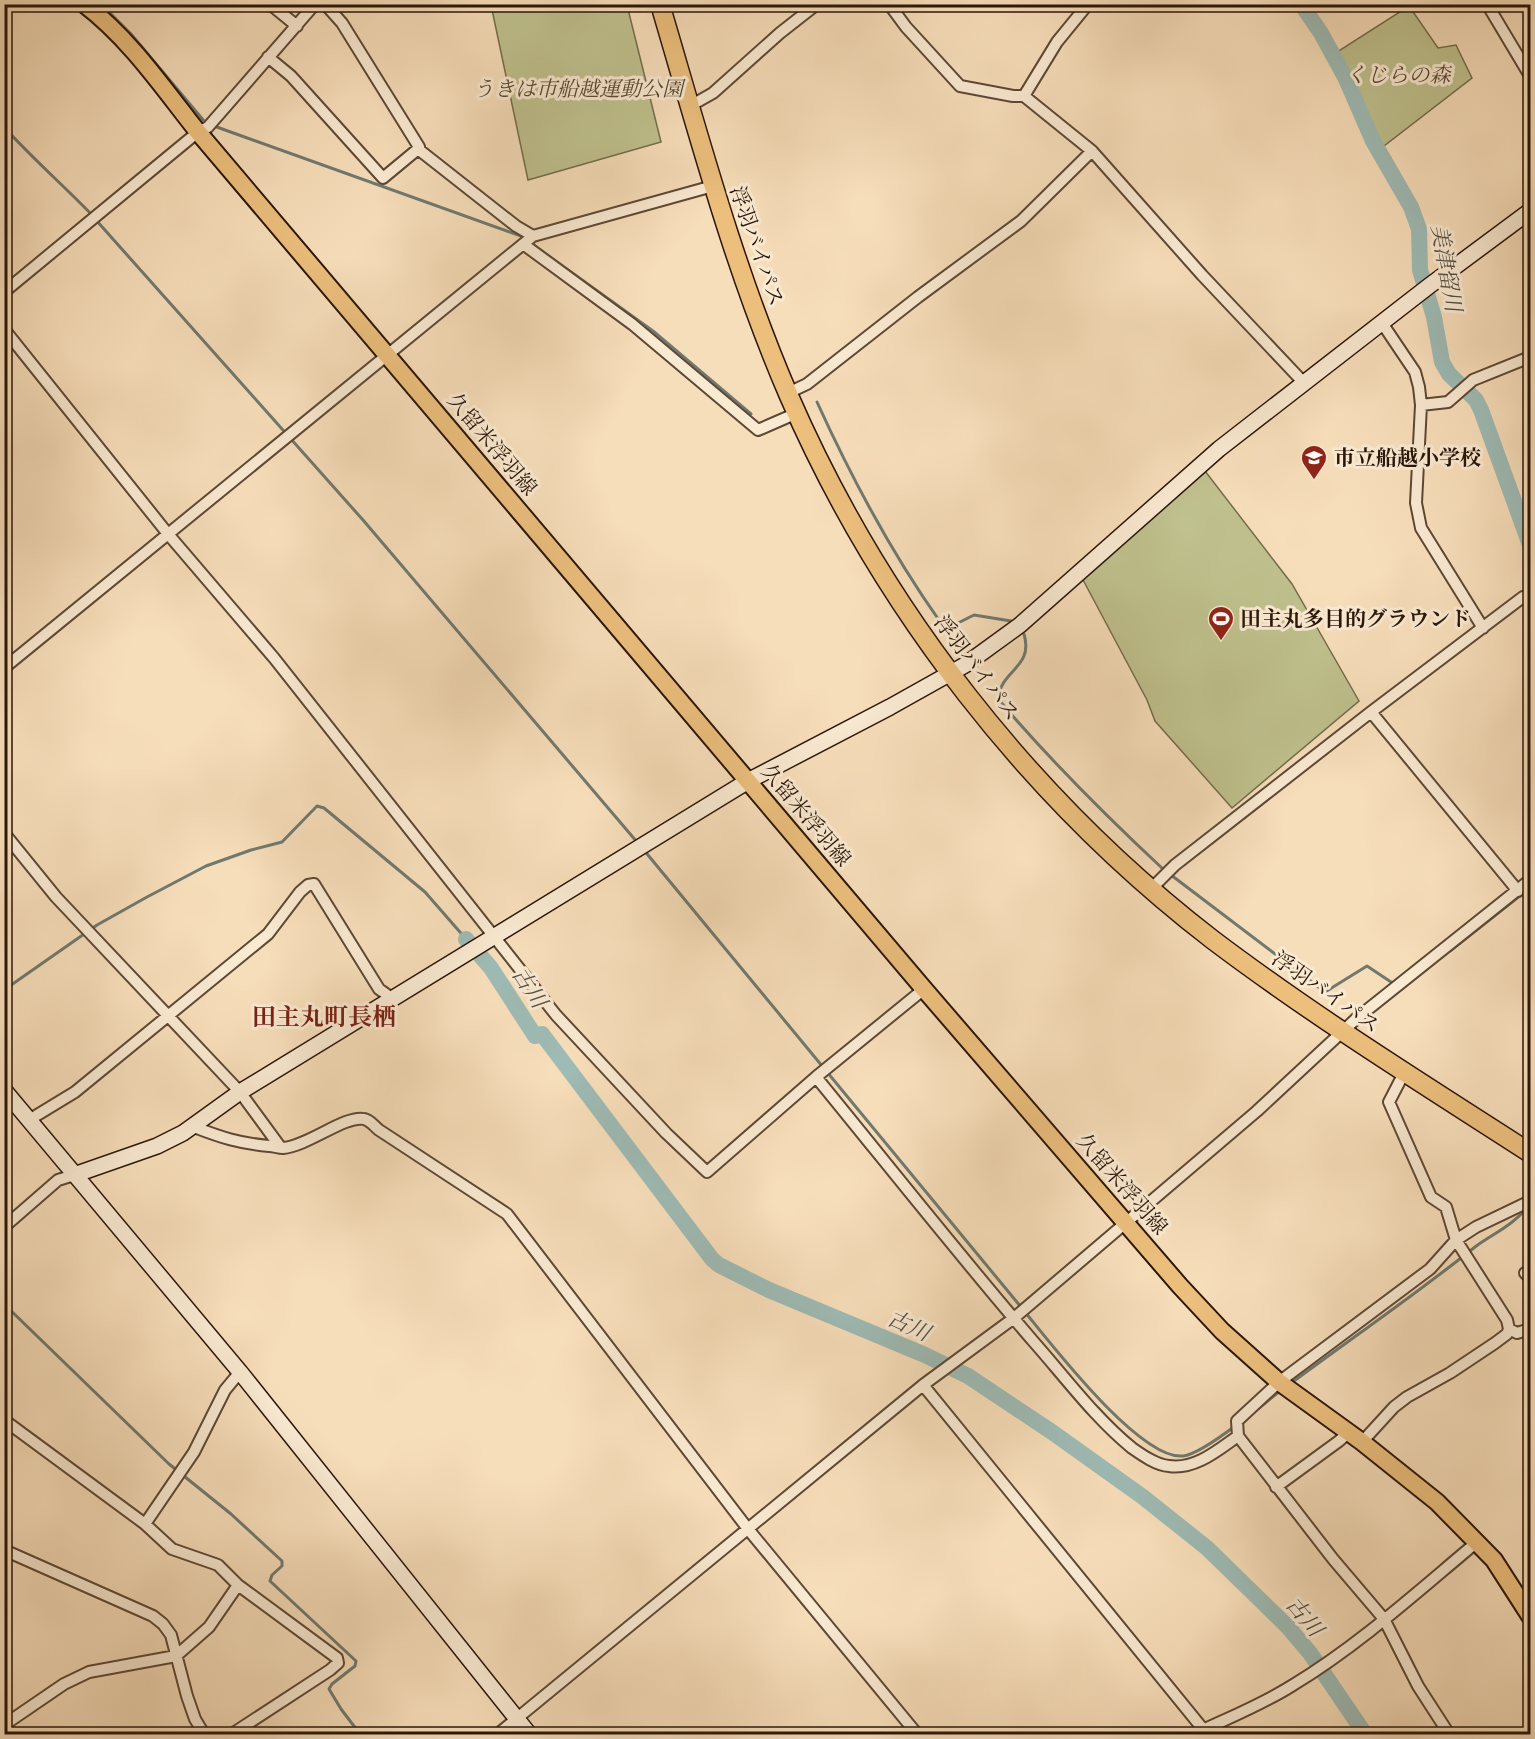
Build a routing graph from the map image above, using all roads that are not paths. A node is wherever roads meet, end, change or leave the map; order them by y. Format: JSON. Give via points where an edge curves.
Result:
{"nodes":[{"id":1,"x":84,"y":4,"type":"edge"},
{"id":2,"x":270,"y":4,"type":"edge"},
{"id":3,"x":315,"y":4,"type":"edge"},
{"id":4,"x":325,"y":4,"type":"edge"},
{"id":5,"x":660,"y":4,"type":"edge"},
{"id":6,"x":817,"y":4,"type":"edge"},
{"id":7,"x":889,"y":4,"type":"edge"},
{"id":8,"x":1088,"y":4,"type":"edge"},
{"id":9,"x":1486,"y":4,"type":"edge"},
{"id":10,"x":297,"y":26,"type":"junction"},
{"id":11,"x":268,"y":57,"type":"junction"},
{"id":12,"x":1530,"y":76,"type":"edge"},
{"id":13,"x":1024,"y":96,"type":"junction"},
{"id":14,"x":690,"y":106,"type":"junction"},
{"id":15,"x":206,"y":127,"type":"junction"},
{"id":16,"x":418,"y":149,"type":"junction"},
{"id":17,"x":1092,"y":151,"type":"junction"},
{"id":18,"x":713,"y":186,"type":"junction"},
{"id":19,"x":1530,"y":211,"type":"edge"},
{"id":20,"x":528,"y":240,"type":"junction"},
{"id":21,"x":4,"y":292,"type":"edge"},
{"id":22,"x":1382,"y":323,"type":"junction"},
{"id":23,"x":4,"y":329,"type":"edge"},
{"id":24,"x":387,"y":354,"type":"junction"},
{"id":25,"x":1530,"y":357,"type":"edge"},
{"id":26,"x":1304,"y":383,"type":"junction"},
{"id":27,"x":788,"y":393,"type":"junction"},
{"id":28,"x":1421,"y":405,"type":"junction"},
{"id":29,"x":797,"y":413,"type":"junction"},
{"id":30,"x":168,"y":534,"type":"junction"},
{"id":31,"x":1523,"y":597,"type":"dead end"},
{"id":32,"x":1483,"y":628,"type":"junction"},
{"id":33,"x":4,"y":668,"type":"edge"},
{"id":34,"x":951,"y":673,"type":"junction"},
{"id":35,"x":1371,"y":712,"type":"junction"},
{"id":36,"x":748,"y":782,"type":"junction"},
{"id":37,"x":4,"y":833,"type":"edge"},
{"id":38,"x":1530,"y":880,"type":"edge"},
{"id":39,"x":1152,"y":889,"type":"junction"},
{"id":40,"x":1518,"y":891,"type":"junction"},
{"id":41,"x":495,"y":936,"type":"junction"},
{"id":42,"x":924,"y":989,"type":"junction"},
{"id":43,"x":393,"y":999,"type":"junction"},
{"id":44,"x":170,"y":1016,"type":"junction"},
{"id":45,"x":1342,"y":1032,"type":"junction"},
{"id":46,"x":1404,"y":1072,"type":"junction"},
{"id":47,"x":816,"y":1077,"type":"junction"},
{"id":48,"x":4,"y":1090,"type":"edge"},
{"id":49,"x":240,"y":1092,"type":"junction"},
{"id":50,"x":29,"y":1120,"type":"junction"},
{"id":51,"x":194,"y":1127,"type":"junction"},
{"id":52,"x":281,"y":1148,"type":"junction"},
{"id":53,"x":1530,"y":1153,"type":"edge"},
{"id":54,"x":74,"y":1175,"type":"junction"},
{"id":55,"x":1530,"y":1201,"type":"edge"},
{"id":56,"x":1125,"y":1222,"type":"junction"},
{"id":57,"x":4,"y":1227,"type":"edge"},
{"id":58,"x":1456,"y":1240,"type":"junction"},
{"id":59,"x":1014,"y":1318,"type":"junction"},
{"id":60,"x":1509,"y":1329,"type":"junction"},
{"id":61,"x":1530,"y":1329,"type":"edge"},
{"id":62,"x":240,"y":1372,"type":"junction"},
{"id":63,"x":1279,"y":1382,"type":"junction"},
{"id":64,"x":923,"y":1385,"type":"junction"},
{"id":65,"x":4,"y":1420,"type":"edge"},
{"id":66,"x":1348,"y":1433,"type":"junction"},
{"id":67,"x":1238,"y":1436,"type":"junction"},
{"id":68,"x":1362,"y":1442,"type":"junction"},
{"id":69,"x":1276,"y":1487,"type":"junction"},
{"id":70,"x":145,"y":1524,"type":"junction"},
{"id":71,"x":748,"y":1529,"type":"junction"},
{"id":72,"x":1477,"y":1542,"type":"junction"},
{"id":73,"x":4,"y":1550,"type":"edge"},
{"id":74,"x":238,"y":1585,"type":"junction"},
{"id":75,"x":1530,"y":1616,"type":"edge"},
{"id":76,"x":1384,"y":1619,"type":"junction"},
{"id":77,"x":176,"y":1656,"type":"junction"},
{"id":78,"x":517,"y":1719,"type":"junction"},
{"id":79,"x":4,"y":1725,"type":"edge"},
{"id":80,"x":1203,"y":1733,"type":"edge"},
{"id":81,"x":204,"y":1734,"type":"edge"},
{"id":82,"x":232,"y":1734,"type":"edge"},
{"id":83,"x":498,"y":1734,"type":"edge"},
{"id":84,"x":529,"y":1734,"type":"edge"},
{"id":85,"x":917,"y":1734,"type":"edge"},
{"id":86,"x":1449,"y":1734,"type":"edge"}],
"edges":[{"from":1,"to":15,"type":"main road","name":"久留米浮羽線","via":[[119,35]]},
{"from":2,"to":10,"type":"street"},
{"from":3,"to":10,"type":"street"},
{"from":4,"to":16,"type":"street","via":[[342,23]]},
{"from":5,"to":14,"type":"highway","name":"浮羽バイパス"},
{"from":6,"to":14,"type":"street","via":[[713,93]]},
{"from":7,"to":13,"type":"street","via":[[960,86]]},
{"from":8,"to":13,"type":"street","via":[[1057,42]]},
{"from":9,"to":12,"type":"street"},
{"from":10,"to":11,"type":"street"},
{"from":11,"to":15,"type":"street"},
{"from":11,"to":16,"type":"street","via":[[291,76],[383,178]]},
{"from":13,"to":17,"type":"street"},
{"from":14,"to":18,"type":"highway","name":"浮羽バイパス"},
{"from":15,"to":21,"type":"street"},
{"from":15,"to":24,"type":"main road","name":"久留米浮羽線"},
{"from":16,"to":20,"type":"street","via":[[516,226]]},
{"from":17,"to":26,"type":"street"},
{"from":17,"to":27,"type":"street","via":[[1021,221],[807,384]]},
{"from":18,"to":20,"type":"street"},
{"from":18,"to":27,"type":"highway","name":"浮羽バイパス","via":[[751,301]]},
{"from":19,"to":22,"type":"street"},
{"from":20,"to":24,"type":"street"},
{"from":20,"to":29,"type":"street","via":[[758,430]]},
{"from":22,"to":26,"type":"street"},
{"from":22,"to":28,"type":"street","via":[[1415,372]]},
{"from":23,"to":30,"type":"street"},
{"from":24,"to":30,"type":"street"},
{"from":24,"to":36,"type":"main road","name":"久留米浮羽線"},
{"from":25,"to":28,"type":"street","via":[[1473,380],[1448,402]]},
{"from":26,"to":34,"type":"street","via":[[1219,449],[1020,625]]},
{"from":27,"to":29,"type":"highway","name":"浮羽バイパス"},
{"from":28,"to":32,"type":"street","via":[[1416,475],[1421,528]]},
{"from":29,"to":34,"type":"highway","name":"浮羽バイパス","via":[[892,590]]},
{"from":30,"to":33,"type":"street"},
{"from":30,"to":41,"type":"street","via":[[274,658]]},
{"from":31,"to":32,"type":"street"},
{"from":32,"to":35,"type":"street"},
{"from":34,"to":36,"type":"street"},
{"from":34,"to":39,"type":"highway","name":"浮羽バイパス","via":[[1041,782]]},
{"from":35,"to":39,"type":"street","via":[[1174,865]]},
{"from":35,"to":40,"type":"street"},
{"from":36,"to":41,"type":"street"},
{"from":36,"to":42,"type":"main road","name":"久留米浮羽線"},
{"from":37,"to":44,"type":"street","via":[[56,897]]},
{"from":38,"to":40,"type":"street"},
{"from":39,"to":45,"type":"highway","name":"浮羽バイパス","via":[[1220,944]]},
{"from":40,"to":45,"type":"street"},
{"from":41,"to":43,"type":"street"},
{"from":41,"to":47,"type":"street","via":[[556,1014],[707,1172]]},
{"from":42,"to":47,"type":"street"},
{"from":42,"to":56,"type":"main road","name":"久留米浮羽線"},
{"from":43,"to":44,"type":"street","via":[[379,989],[314,884],[300,892],[268,934]]},
{"from":43,"to":49,"type":"street"},
{"from":44,"to":49,"type":"street"},
{"from":44,"to":50,"type":"street","via":[[75,1092]]},
{"from":45,"to":46,"type":"highway","name":"浮羽バイパス"},
{"from":45,"to":56,"type":"street","via":[[1257,1111]]},
{"from":46,"to":53,"type":"highway","name":"浮羽バイパス"},
{"from":46,"to":58,"type":"street","via":[[1389,1102],[1431,1197],[1446,1208]]},
{"from":47,"to":59,"type":"street"},
{"from":48,"to":50,"type":"street"},
{"from":49,"to":51,"type":"street"},
{"from":49,"to":52,"type":"street"},
{"from":50,"to":54,"type":"street"},
{"from":51,"to":52,"type":"street","via":[[227,1140]]},
{"from":51,"to":54,"type":"street","via":[[157,1146]]},
{"from":52,"to":71,"type":"street","via":[[304,1143],[354,1119],[367,1119],[507,1214]]},
{"from":54,"to":57,"type":"street","via":[[58,1180]]},
{"from":54,"to":62,"type":"street"},
{"from":55,"to":58,"type":"street"},
{"from":56,"to":59,"type":"street"},
{"from":56,"to":63,"type":"main road","name":"久留米浮羽線","via":[[1222,1331]]},
{"from":58,"to":60,"type":"street"},
{"from":58,"to":63,"type":"street","via":[[1430,1269]]},
{"from":59,"to":64,"type":"street"},
{"from":59,"to":67,"type":"street","via":[[1098,1415],[1150,1459],[1168,1466],[1186,1466]]},
{"from":60,"to":61,"type":"street","via":[[1517,1333]]},
{"from":60,"to":68,"type":"street","via":[[1495,1343],[1394,1407]]},
{"from":62,"to":70,"type":"street","via":[[225,1390],[194,1452]]},
{"from":62,"to":78,"type":"street"},
{"from":63,"to":66,"type":"main road","name":"久留米浮羽線"},
{"from":63,"to":67,"type":"street","via":[[1237,1421]]},
{"from":64,"to":71,"type":"street"},
{"from":64,"to":80,"type":"street"},
{"from":65,"to":70,"type":"street"},
{"from":66,"to":68,"type":"main road","name":"久留米浮羽線"},
{"from":66,"to":69,"type":"street"},
{"from":67,"to":69,"type":"street"},
{"from":68,"to":72,"type":"main road","name":"久留米浮羽線","via":[[1437,1502]]},
{"from":69,"to":76,"type":"street"},
{"from":70,"to":74,"type":"street","via":[[172,1550],[218,1565]]},
{"from":71,"to":78,"type":"street"},
{"from":71,"to":85,"type":"street"},
{"from":72,"to":75,"type":"main road","name":"久留米浮羽線","via":[[1494,1560]]},
{"from":72,"to":76,"type":"street"},
{"from":73,"to":77,"type":"street","via":[[153,1616],[171,1635]]},
{"from":74,"to":77,"type":"street","via":[[209,1627]]},
{"from":74,"to":82,"type":"street","via":[[337,1658],[338,1663]]},
{"from":76,"to":80,"type":"street","via":[[1292,1686]]},
{"from":76,"to":86,"type":"street","via":[[1418,1686]]},
{"from":77,"to":79,"type":"street","via":[[89,1672],[64,1683]]},
{"from":77,"to":81,"type":"street","via":[[195,1719]]},
{"from":78,"to":83,"type":"street"},
{"from":78,"to":84,"type":"street"}]}
